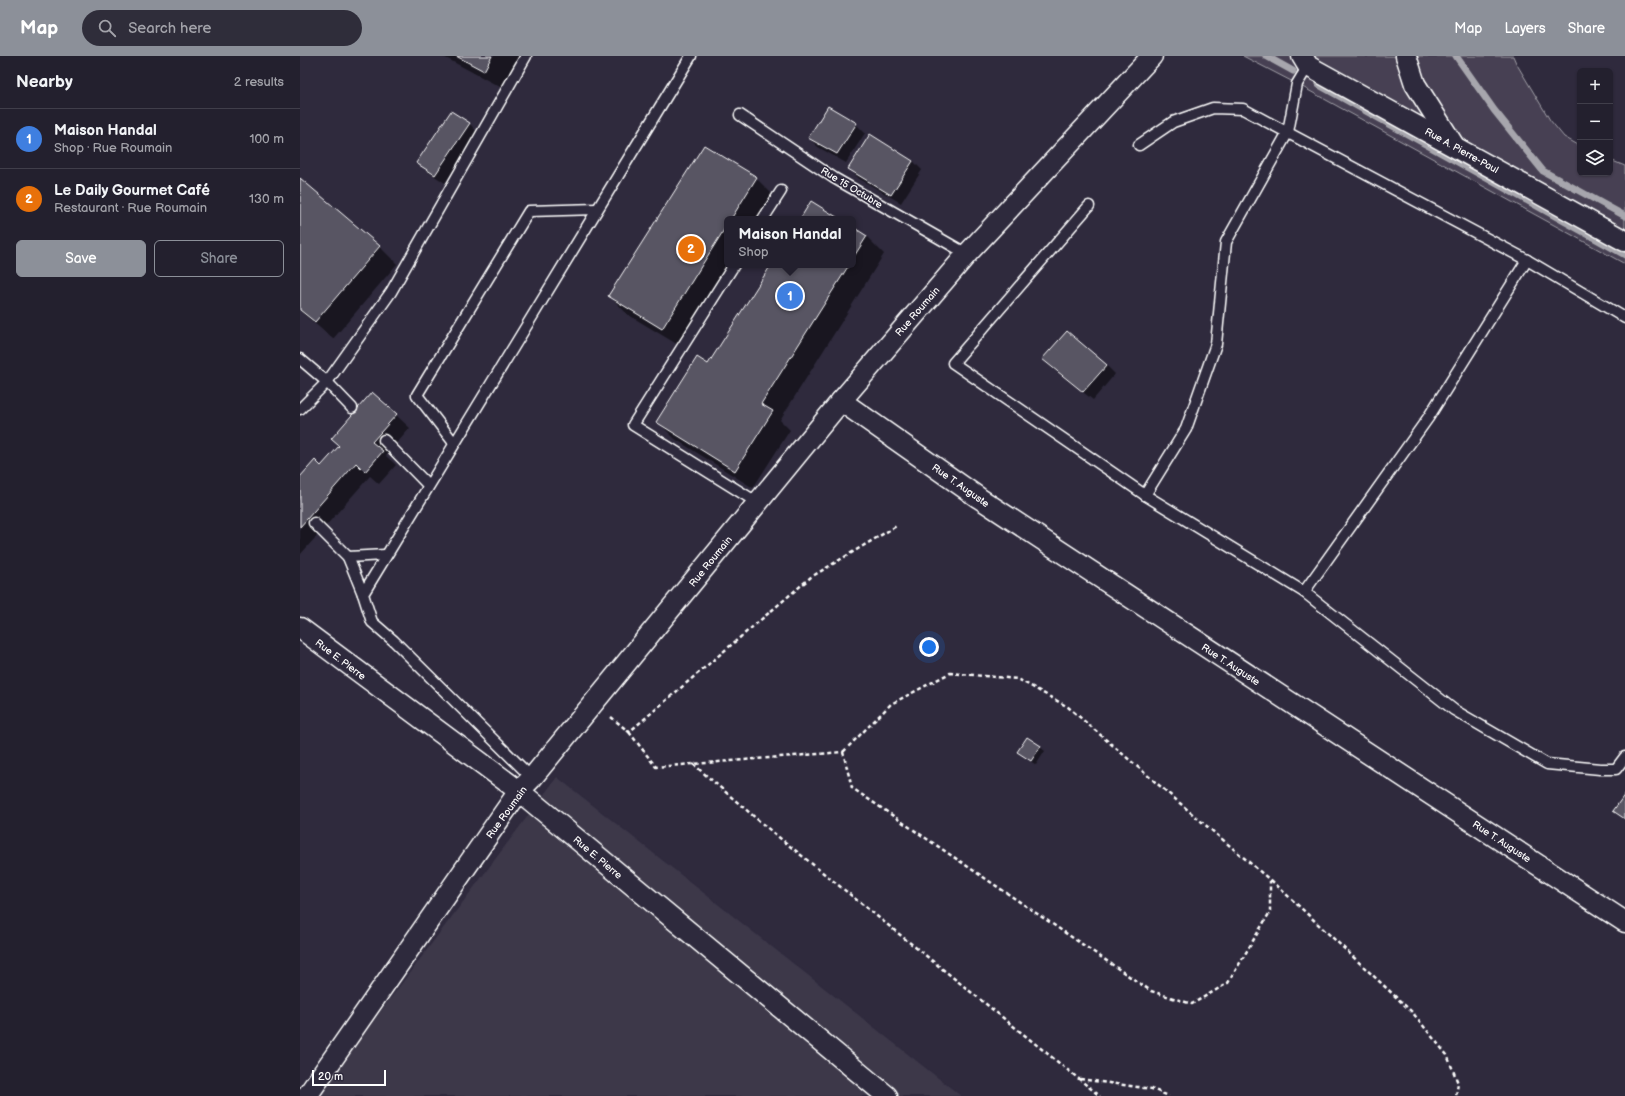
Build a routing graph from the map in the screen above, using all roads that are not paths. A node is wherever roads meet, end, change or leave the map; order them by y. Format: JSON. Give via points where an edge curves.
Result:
{"nodes":[{"id":1,"x":526,"y":56,"type":"edge"},
{"id":2,"x":691,"y":56,"type":"edge"},
{"id":3,"x":1152,"y":56,"type":"edge"},
{"id":4,"x":1406,"y":56,"type":"edge"},
{"id":5,"x":1305,"y":61,"type":"edge"},
{"id":6,"x":740,"y":115,"type":"dead end"},
{"id":7,"x":1288,"y":132,"type":"junction"},
{"id":8,"x":1139,"y":145,"type":"dead end"},
{"id":9,"x":1454,"y":146,"type":"junction"},
{"id":10,"x":781,"y":191,"type":"dead end"},
{"id":11,"x":1089,"y":206,"type":"dead end"},
{"id":12,"x":597,"y":209,"type":"junction"},
{"id":13,"x":765,"y":216,"type":"edge"},
{"id":14,"x":1625,"y":241,"type":"edge"},
{"id":15,"x":967,"y":254,"type":"junction"},
{"id":16,"x":1527,"y":260,"type":"junction"},
{"id":17,"x":732,"y":268,"type":"edge"},
{"id":18,"x":1625,"y":318,"type":"edge"},
{"id":19,"x":300,"y":359,"type":"edge"},
{"id":20,"x":327,"y":382,"type":"junction"},
{"id":21,"x":841,"y":401,"type":"junction"},
{"id":22,"x":352,"y":408,"type":"dead end"},
{"id":23,"x":300,"y":409,"type":"edge"},
{"id":24,"x":384,"y":440,"type":"dead end"},
{"id":25,"x":454,"y":443,"type":"junction"},
{"id":26,"x":428,"y":485,"type":"junction"},
{"id":27,"x":1144,"y":495,"type":"junction"},
{"id":28,"x":758,"y":503,"type":"junction"},
{"id":29,"x":314,"y":522,"type":"dead end"},
{"id":30,"x":385,"y":555,"type":"junction"},
{"id":31,"x":348,"y":557,"type":"junction"},
{"id":32,"x":1304,"y":592,"type":"junction"},
{"id":33,"x":363,"y":594,"type":"junction"},
{"id":34,"x":300,"y":628,"type":"edge"},
{"id":35,"x":1625,"y":757,"type":"edge"},
{"id":36,"x":526,"y":785,"type":"junction"},
{"id":37,"x":1625,"y":922,"type":"edge"},
{"id":38,"x":307,"y":1096,"type":"edge"},
{"id":39,"x":887,"y":1096,"type":"edge"}],
"edges":[{"from":1,"to":20,"type":"lane","via":[[391,292]]},
{"from":2,"to":12,"type":"lane"},
{"from":3,"to":15,"type":"street","name":"Rue Roumain"},
{"from":4,"to":9,"type":"street","via":[[1415,84]]},
{"from":5,"to":7,"type":"lane","via":[[1297,84]]},
{"from":5,"to":9,"type":"street","name":"Rue A. Pierre-Paul"},
{"from":6,"to":15,"type":"lane","name":"Rue 15 Octubre","via":[[834,178]]},
{"from":7,"to":8,"type":"lane","via":[[1243,109],[1213,108],[1173,122]]},
{"from":7,"to":16,"type":"lane"},
{"from":7,"to":27,"type":"lane","via":[[1226,242],[1216,344],[1186,428]]},
{"from":9,"to":14,"type":"street","name":"Rue A. Pierre-Paul"},
{"from":10,"to":13,"type":"lane"},
{"from":11,"to":27,"type":"lane","via":[[953,363]]},
{"from":12,"to":25,"type":"lane"},
{"from":12,"to":25,"type":"lane","via":[[529,211],[508,245],[417,395]]},
{"from":15,"to":21,"type":"street","name":"Rue Roumain"},
{"from":16,"to":18,"type":"lane"},
{"from":16,"to":32,"type":"lane","via":[[1428,418]]},
{"from":17,"to":28,"type":"lane","via":[[633,425]]},
{"from":19,"to":20,"type":"lane"},
{"from":20,"to":22,"type":"lane"},
{"from":20,"to":23,"type":"lane"},
{"from":21,"to":28,"type":"street","name":"Rue Roumain"},
{"from":21,"to":37,"type":"street","name":"Rue T. Auguste","via":[[978,498]]},
{"from":24,"to":26,"type":"lane"},
{"from":25,"to":26,"type":"lane"},
{"from":26,"to":30,"type":"lane"},
{"from":27,"to":32,"type":"lane"},
{"from":28,"to":36,"type":"street","name":"Rue Roumain"},
{"from":29,"to":31,"type":"lane"},
{"from":30,"to":31,"type":"lane"},
{"from":30,"to":33,"type":"lane"},
{"from":31,"to":33,"type":"lane"},
{"from":32,"to":35,"type":"lane","via":[[1454,710],[1547,764],[1616,769]]},
{"from":33,"to":36,"type":"lane","via":[[372,622],[394,641]]},
{"from":34,"to":36,"type":"street","name":"Rue E. Pierre"},
{"from":36,"to":38,"type":"street","name":"Rue Roumain"},
{"from":36,"to":39,"type":"street","name":"Rue E. Pierre"}]}
